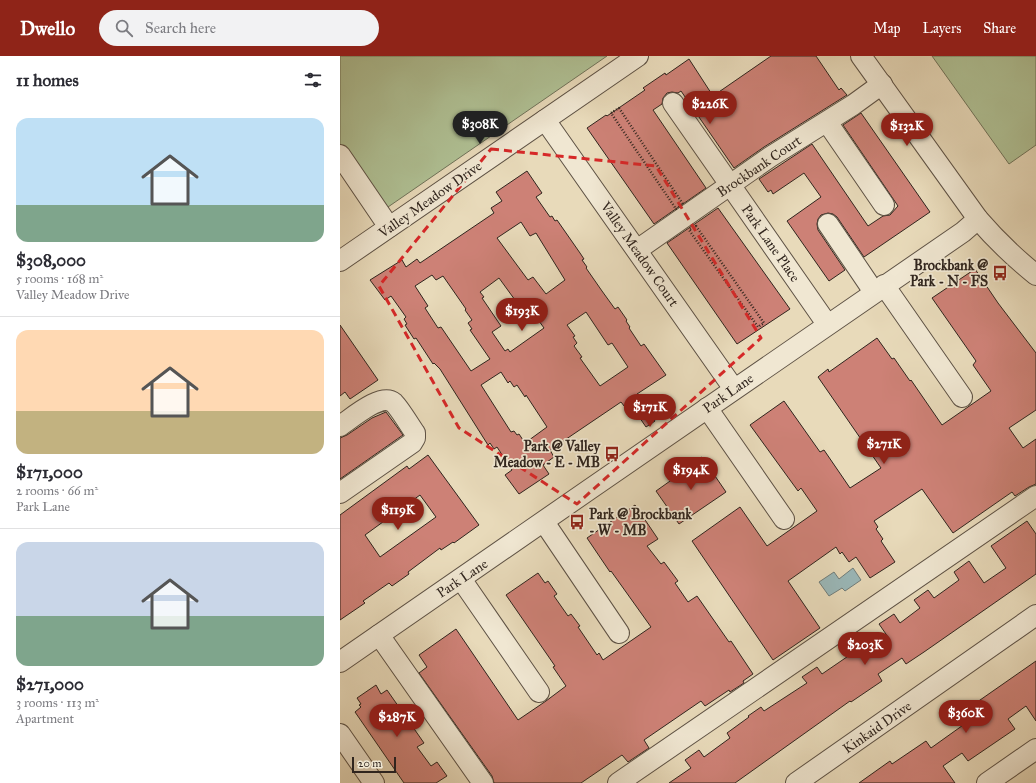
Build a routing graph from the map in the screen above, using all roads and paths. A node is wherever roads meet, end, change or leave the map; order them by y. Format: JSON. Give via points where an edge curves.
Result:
{"nodes":[{"id":1,"x":638,"y":56,"type":"edge"},
{"id":2,"x":861,"y":56,"type":"edge"},
{"id":3,"x":882,"y":84,"type":"junction"},
{"id":4,"x":673,"y":103,"type":"dead end"},
{"id":5,"x":545,"y":120,"type":"junction"},
{"id":6,"x":827,"y":122,"type":"junction"},
{"id":7,"x":340,"y":156,"type":"edge"},
{"id":8,"x":731,"y":185,"type":"junction"},
{"id":9,"x":884,"y":204,"type":"dead end"},
{"id":10,"x":676,"y":209,"type":"joint"},
{"id":11,"x":978,"y":219,"type":"junction"},
{"id":12,"x":828,"y":224,"type":"dead end"},
{"id":13,"x":389,"y":227,"type":"junction"},
{"id":14,"x":637,"y":250,"type":"junction"},
{"id":15,"x":340,"y":261,"type":"edge"},
{"id":16,"x":1036,"y":275,"type":"edge"},
{"id":17,"x":879,"y":288,"type":"junction"},
{"id":18,"x":764,"y":323,"type":"joint"},
{"id":19,"x":827,"y":324,"type":"junction"},
{"id":20,"x":734,"y":389,"type":"junction"},
{"id":21,"x":962,"y":397,"type":"dead end"},
{"id":22,"x":707,"y":408,"type":"junction"},
{"id":23,"x":340,"y":426,"type":"edge"},
{"id":24,"x":340,"y":493,"type":"edge"},
{"id":25,"x":1036,"y":496,"type":"edge"},
{"id":26,"x":784,"y":519,"type":"dead end"},
{"id":27,"x":544,"y":522,"type":"junction"},
{"id":28,"x":461,"y":579,"type":"junction"},
{"id":29,"x":1036,"y":615,"type":"edge"},
{"id":30,"x":619,"y":633,"type":"dead end"},
{"id":31,"x":379,"y":635,"type":"junction"},
{"id":32,"x":340,"y":662,"type":"edge"},
{"id":33,"x":539,"y":692,"type":"dead end"},
{"id":34,"x":340,"y":734,"type":"edge"},
{"id":35,"x":1036,"y":749,"type":"edge"},
{"id":36,"x":374,"y":783,"type":"edge"},
{"id":37,"x":483,"y":783,"type":"edge"},
{"id":38,"x":618,"y":783,"type":"edge"},
{"id":39,"x":796,"y":783,"type":"edge"},
{"id":40,"x":987,"y":783,"type":"edge"}],
"edges":[{"from":1,"to":5,"type":"street","name":"Valley Meadow Drive"},
{"from":2,"to":3,"type":"street"},
{"from":3,"to":6,"type":"street","name":"Brockbank Court"},
{"from":3,"to":11,"type":"street"},
{"from":4,"to":8,"type":"street","name":"Park Lane Place"},
{"from":5,"to":13,"type":"street","name":"Valley Meadow Drive"},
{"from":5,"to":14,"type":"street","name":"Valley Meadow Court"},
{"from":6,"to":8,"type":"street","name":"Brockbank Court","via":[[770,157]]},
{"from":6,"to":9,"type":"street"},
{"from":7,"to":13,"type":"street"},
{"from":8,"to":14,"type":"street","name":"Brockbank Court"},
{"from":8,"to":19,"type":"street","name":"Park Lane Place"},
{"from":10,"to":10,"type":"path","via":[[683,204],[619,108],[611,113]]},
{"from":11,"to":16,"type":"street","via":[[997,241]]},
{"from":11,"to":17,"type":"street","name":"Park Lane","via":[[963,232]]},
{"from":12,"to":17,"type":"street"},
{"from":13,"to":15,"type":"street","name":"Valley Meadow Drive"},
{"from":14,"to":20,"type":"street","name":"Valley Meadow Court"},
{"from":17,"to":19,"type":"street","name":"Park Lane"},
{"from":17,"to":21,"type":"street"},
{"from":18,"to":18,"type":"path","via":[[758,327],[689,230],[696,226]]},
{"from":19,"to":20,"type":"street","name":"Park Lane"},
{"from":20,"to":22,"type":"street","name":"Park Lane"},
{"from":22,"to":26,"type":"street"},
{"from":22,"to":27,"type":"street","name":"Park Lane"},
{"from":23,"to":24,"type":"street","via":[[384,399],[393,402],[415,433],[412,443]]},
{"from":25,"to":38,"type":"street"},
{"from":27,"to":28,"type":"street","name":"Park Lane"},
{"from":27,"to":30,"type":"street"},
{"from":28,"to":31,"type":"street","name":"Park Lane"},
{"from":28,"to":33,"type":"street"},
{"from":29,"to":39,"type":"street","name":"Kinkaid Drive"},
{"from":31,"to":32,"type":"street","name":"Park Lane"},
{"from":31,"to":37,"type":"street"},
{"from":34,"to":36,"type":"street"},
{"from":35,"to":40,"type":"street"}]}
